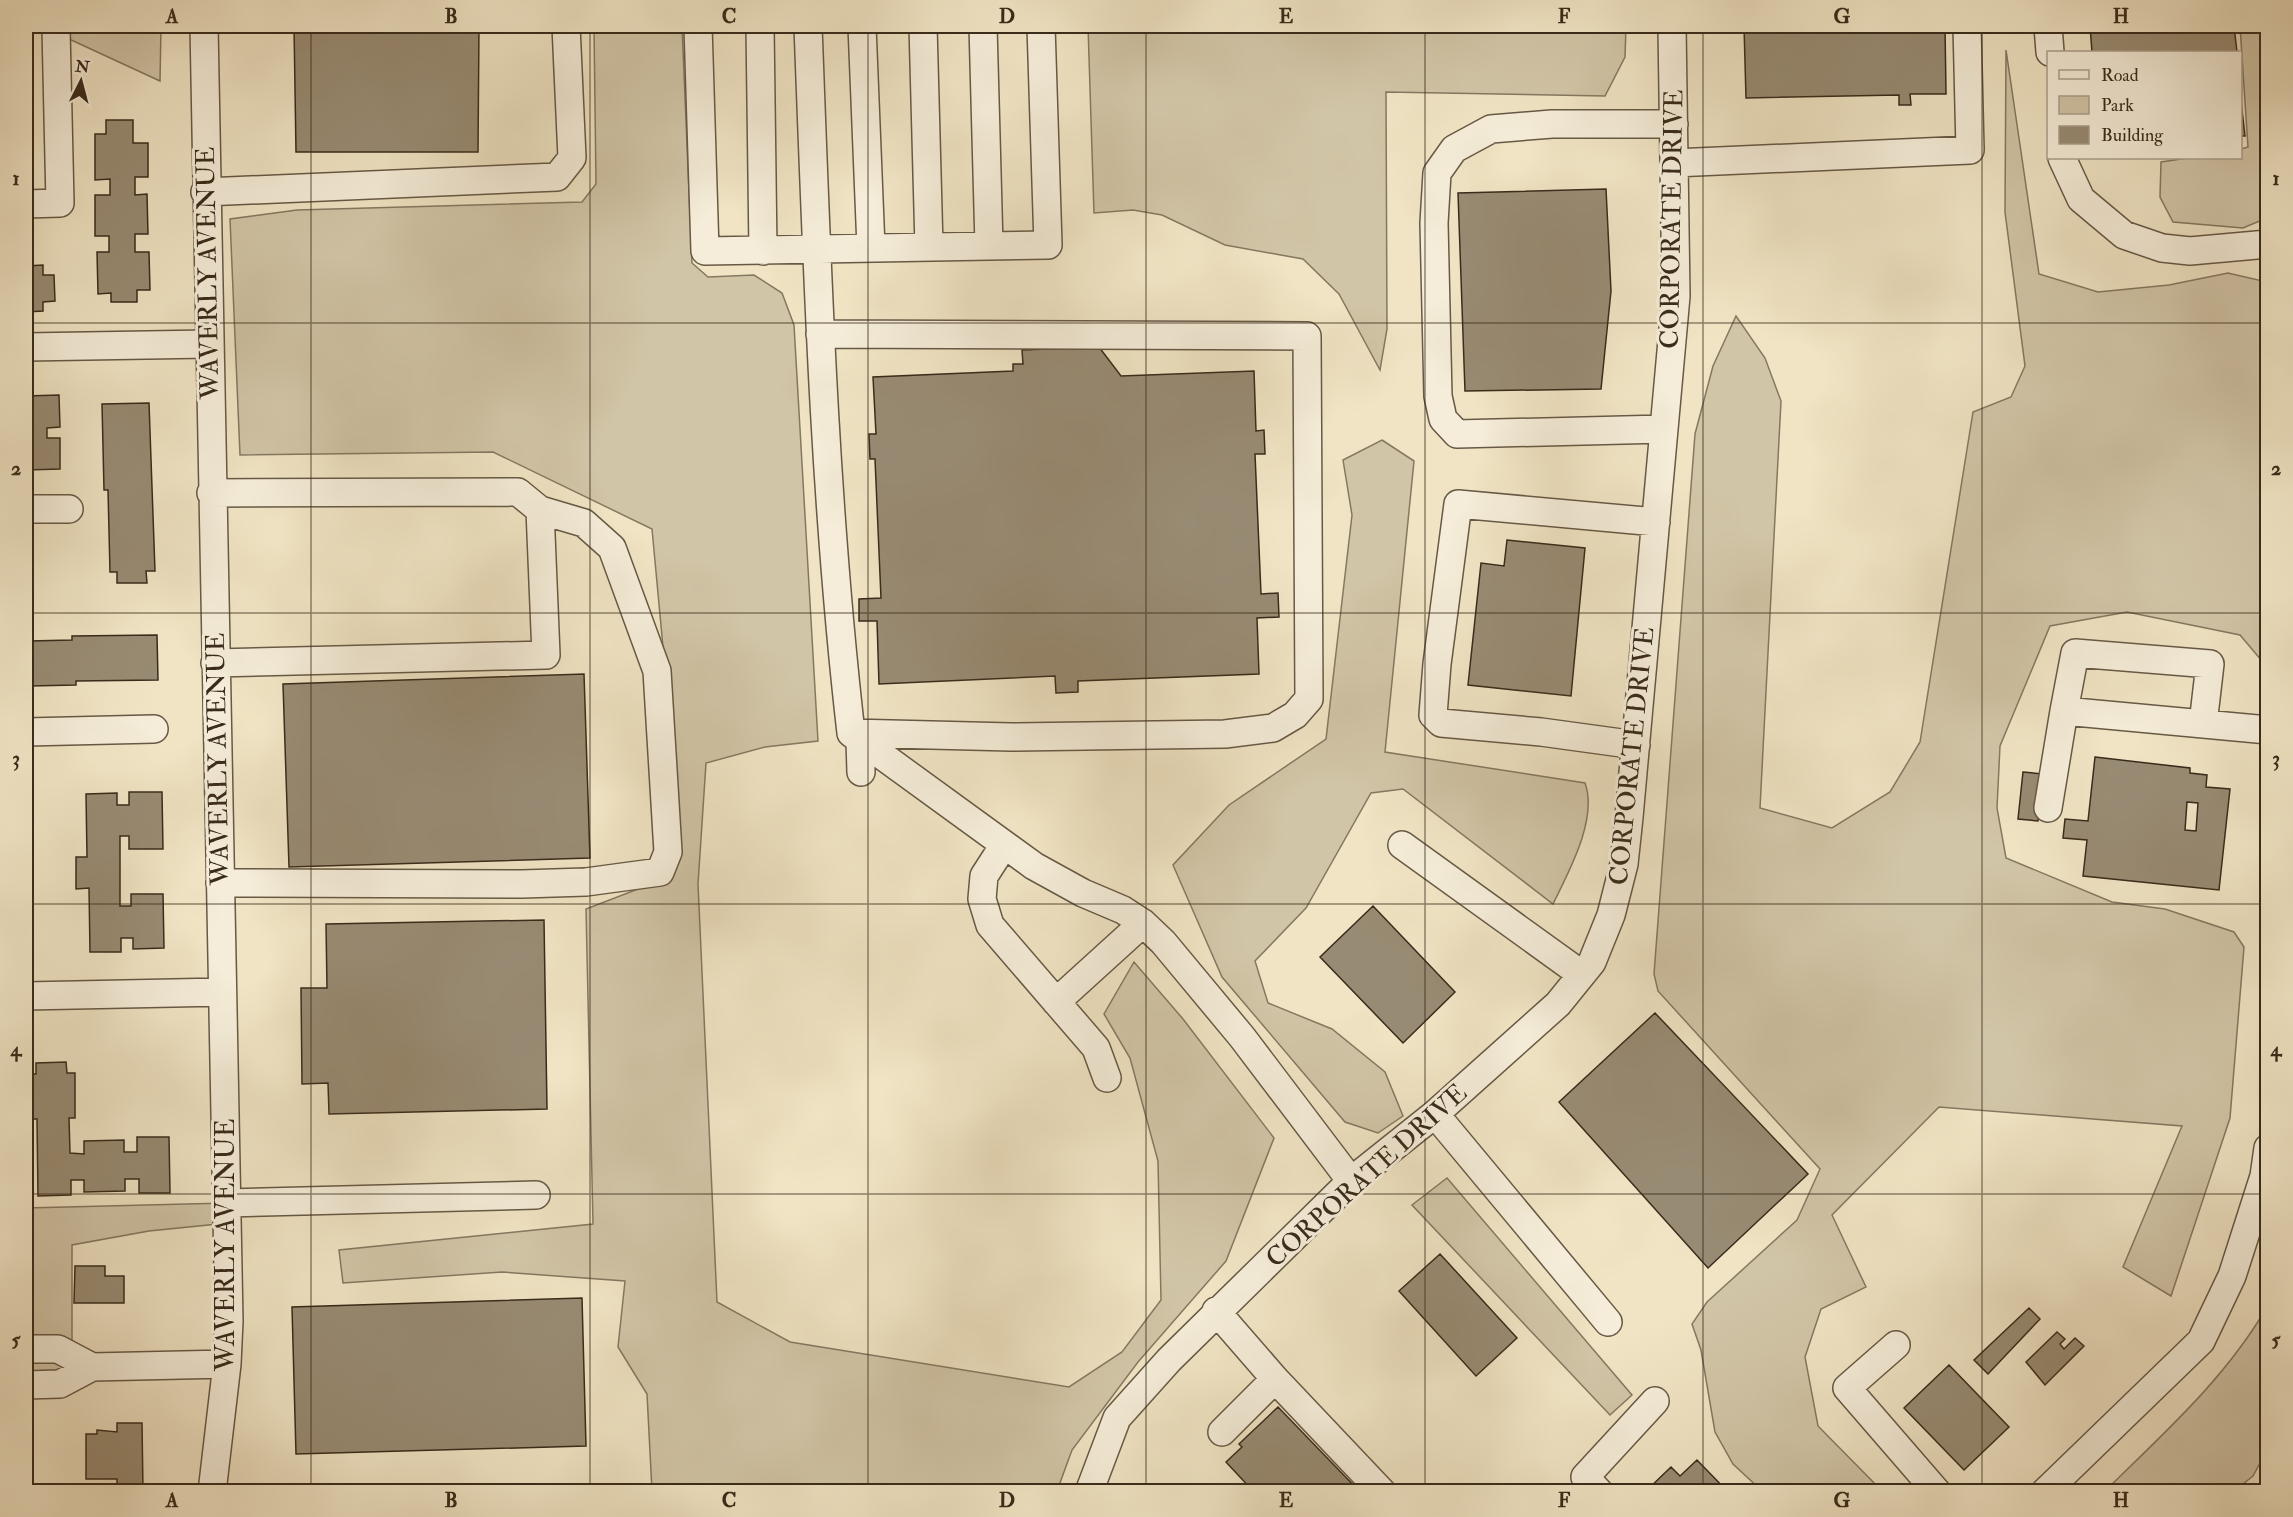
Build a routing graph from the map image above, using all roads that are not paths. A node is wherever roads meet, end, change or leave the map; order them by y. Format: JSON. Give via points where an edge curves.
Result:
{"nodes":[{"id":1,"x":204,"y":26,"type":"edge"},
{"id":2,"x":566,"y":26,"type":"edge"},
{"id":3,"x":698,"y":26,"type":"edge"},
{"id":4,"x":760,"y":26,"type":"edge"},
{"id":5,"x":808,"y":26,"type":"edge"},
{"id":6,"x":862,"y":26,"type":"edge"},
{"id":7,"x":923,"y":26,"type":"edge"},
{"id":8,"x":983,"y":26,"type":"edge"},
{"id":9,"x":1041,"y":26,"type":"edge"},
{"id":10,"x":1672,"y":26,"type":"edge"},
{"id":11,"x":1967,"y":26,"type":"edge"},
{"id":12,"x":2048,"y":26,"type":"edge"},
{"id":13,"x":56,"y":28,"type":"dead end"},
{"id":14,"x":2050,"y":51,"type":"edge"},
{"id":15,"x":1674,"y":124,"type":"junction"},
{"id":16,"x":2062,"y":159,"type":"edge"},
{"id":17,"x":1674,"y":163,"type":"junction"},
{"id":18,"x":206,"y":192,"type":"junction"},
{"id":19,"x":26,"y":204,"type":"edge"},
{"id":20,"x":2268,"y":244,"type":"edge"},
{"id":21,"x":990,"y":246,"type":"junction"},
{"id":22,"x":929,"y":247,"type":"junction"},
{"id":23,"x":871,"y":248,"type":"junction"},
{"id":24,"x":816,"y":249,"type":"junction"},
{"id":25,"x":763,"y":252,"type":"junction"},
{"id":26,"x":820,"y":334,"type":"junction"},
{"id":27,"x":208,"y":344,"type":"junction"},
{"id":28,"x":26,"y":347,"type":"edge"},
{"id":29,"x":1664,"y":429,"type":"junction"},
{"id":30,"x":211,"y":493,"type":"junction"},
{"id":31,"x":26,"y":509,"type":"edge"},
{"id":32,"x":69,"y":509,"type":"dead end"},
{"id":33,"x":540,"y":510,"type":"junction"},
{"id":34,"x":1656,"y":522,"type":"junction"},
{"id":35,"x":215,"y":663,"type":"junction"},
{"id":36,"x":2064,"y":711,"type":"junction"},
{"id":37,"x":2203,"y":724,"type":"junction"},
{"id":38,"x":154,"y":729,"type":"dead end"},
{"id":39,"x":2268,"y":730,"type":"edge"},
{"id":40,"x":26,"y":732,"type":"edge"},
{"id":41,"x":855,"y":736,"type":"junction"},
{"id":42,"x":1636,"y":745,"type":"junction"},
{"id":43,"x":861,"y":772,"type":"dead end"},
{"id":44,"x":2048,"y":808,"type":"dead end"},
{"id":45,"x":1004,"y":845,"type":"junction"},
{"id":46,"x":1402,"y":845,"type":"dead end"},
{"id":47,"x":220,"y":883,"type":"junction"},
{"id":48,"x":1143,"y":923,"type":"junction"},
{"id":49,"x":1581,"y":974,"type":"junction"},
{"id":50,"x":222,"y":992,"type":"junction"},
{"id":51,"x":26,"y":996,"type":"edge"},
{"id":52,"x":1056,"y":1002,"type":"junction"},
{"id":53,"x":1107,"y":1078,"type":"dead end"},
{"id":54,"x":1435,"y":1114,"type":"junction"},
{"id":55,"x":2268,"y":1148,"type":"edge"},
{"id":56,"x":1351,"y":1181,"type":"junction"},
{"id":57,"x":536,"y":1195,"type":"dead end"},
{"id":58,"x":227,"y":1203,"type":"junction"},
{"id":59,"x":1216,"y":1311,"type":"junction"},
{"id":60,"x":1608,"y":1322,"type":"dead end"},
{"id":61,"x":1896,"y":1345,"type":"dead end"},
{"id":62,"x":26,"y":1349,"type":"edge"},
{"id":63,"x":227,"y":1364,"type":"junction"},
{"id":64,"x":92,"y":1367,"type":"junction"},
{"id":65,"x":1275,"y":1379,"type":"junction"},
{"id":66,"x":26,"y":1384,"type":"edge"},
{"id":67,"x":1655,"y":1401,"type":"dead end"},
{"id":68,"x":1222,"y":1432,"type":"dead end"},
{"id":69,"x":212,"y":1491,"type":"edge"},
{"id":70,"x":1089,"y":1491,"type":"edge"},
{"id":71,"x":1382,"y":1491,"type":"edge"},
{"id":72,"x":1599,"y":1491,"type":"edge"},
{"id":73,"x":1937,"y":1491,"type":"edge"},
{"id":74,"x":2046,"y":1491,"type":"edge"}],
"edges":[{"from":1,"to":18,"type":"street","name":"WAVERLY AVENUE"},
{"from":2,"to":18,"type":"street","via":[[572,158],[557,177]]},
{"from":3,"to":25,"type":"street","via":[[705,251]]},
{"from":4,"to":25,"type":"street"},
{"from":5,"to":24,"type":"street"},
{"from":6,"to":23,"type":"street"},
{"from":7,"to":22,"type":"street"},
{"from":8,"to":21,"type":"street"},
{"from":9,"to":21,"type":"street","via":[[1048,245]]},
{"from":10,"to":15,"type":"street","name":"CORPORATE DRIVE"},
{"from":11,"to":17,"type":"street","via":[[1970,150]]},
{"from":12,"to":14,"type":"street"},
{"from":13,"to":19,"type":"street","via":[[60,203]]},
{"from":15,"to":17,"type":"street","name":"CORPORATE DRIVE"},
{"from":15,"to":29,"type":"street","via":[[1552,124],[1491,129],[1454,149],[1437,173],[1434,224],[1438,396],[1443,419],[1457,434]]},
{"from":16,"to":20,"type":"street","via":[[2081,198],[2124,235],[2162,248],[2190,251]]},
{"from":17,"to":29,"type":"street","name":"CORPORATE DRIVE","via":[[1676,296]]},
{"from":18,"to":27,"type":"street","name":"WAVERLY AVENUE"},
{"from":21,"to":22,"type":"street"},
{"from":22,"to":23,"type":"street"},
{"from":23,"to":24,"type":"street"},
{"from":24,"to":25,"type":"street"},
{"from":24,"to":26,"type":"street"},
{"from":26,"to":41,"type":"street","via":[[836,607]]},
{"from":26,"to":41,"type":"street","via":[[1307,336],[1309,699],[1295,716],[1273,728],[1225,734]]},
{"from":27,"to":28,"type":"street"},
{"from":27,"to":30,"type":"street","name":"WAVERLY AVENUE"},
{"from":29,"to":34,"type":"street","name":"CORPORATE DRIVE"},
{"from":30,"to":33,"type":"street","via":[[507,491],[518,492]]},
{"from":30,"to":35,"type":"street","name":"WAVERLY AVENUE"},
{"from":31,"to":32,"type":"street"},
{"from":33,"to":35,"type":"street","via":[[546,655]]},
{"from":33,"to":47,"type":"street","via":[[584,523],[612,548],[657,671],[668,852],[660,872],[586,882]]},
{"from":34,"to":42,"type":"street","name":"CORPORATE DRIVE"},
{"from":34,"to":42,"type":"street","via":[[1458,504],[1437,664],[1433,715],[1441,723]]},
{"from":35,"to":47,"type":"street","name":"WAVERLY AVENUE"},
{"from":36,"to":37,"type":"street"},
{"from":36,"to":37,"type":"street","via":[[2075,653],[2210,664]]},
{"from":36,"to":44,"type":"street"},
{"from":37,"to":39,"type":"street"},
{"from":38,"to":40,"type":"street"},
{"from":41,"to":43,"type":"street"},
{"from":41,"to":45,"type":"street","via":[[916,791]]},
{"from":42,"to":49,"type":"street","name":"CORPORATE DRIVE","via":[[1624,864],[1611,915],[1592,962]]},
{"from":45,"to":48,"type":"street","via":[[1034,866]]},
{"from":45,"to":52,"type":"street","via":[[984,876],[982,899],[990,925]]},
{"from":46,"to":49,"type":"street"},
{"from":47,"to":50,"type":"street","name":"WAVERLY AVENUE"},
{"from":48,"to":52,"type":"street"},
{"from":48,"to":56,"type":"street","via":[[1242,1037]]},
{"from":49,"to":54,"type":"street","name":"CORPORATE DRIVE","via":[[1558,1004]]},
{"from":50,"to":51,"type":"street"},
{"from":50,"to":58,"type":"street","name":"WAVERLY AVENUE"},
{"from":52,"to":53,"type":"street","via":[[1096,1048]]},
{"from":54,"to":56,"type":"street","name":"CORPORATE DRIVE"},
{"from":54,"to":60,"type":"street"},
{"from":55,"to":74,"type":"street","via":[[2264,1176],[2232,1275],[2201,1341]]},
{"from":56,"to":59,"type":"street","name":"CORPORATE DRIVE"},
{"from":57,"to":58,"type":"street"},
{"from":58,"to":63,"type":"street","name":"WAVERLY AVENUE"},
{"from":59,"to":65,"type":"street"},
{"from":59,"to":70,"type":"street","name":"CORPORATE DRIVE","via":[[1117,1418]]},
{"from":61,"to":73,"type":"street","via":[[1847,1388]]},
{"from":62,"to":64,"type":"street","via":[[58,1349]]},
{"from":63,"to":64,"type":"street"},
{"from":63,"to":69,"type":"street","name":"WAVERLY AVENUE"},
{"from":64,"to":66,"type":"street","via":[[60,1384]]},
{"from":65,"to":68,"type":"street"},
{"from":65,"to":71,"type":"street"},
{"from":67,"to":72,"type":"street","via":[[1585,1477]]}]}
